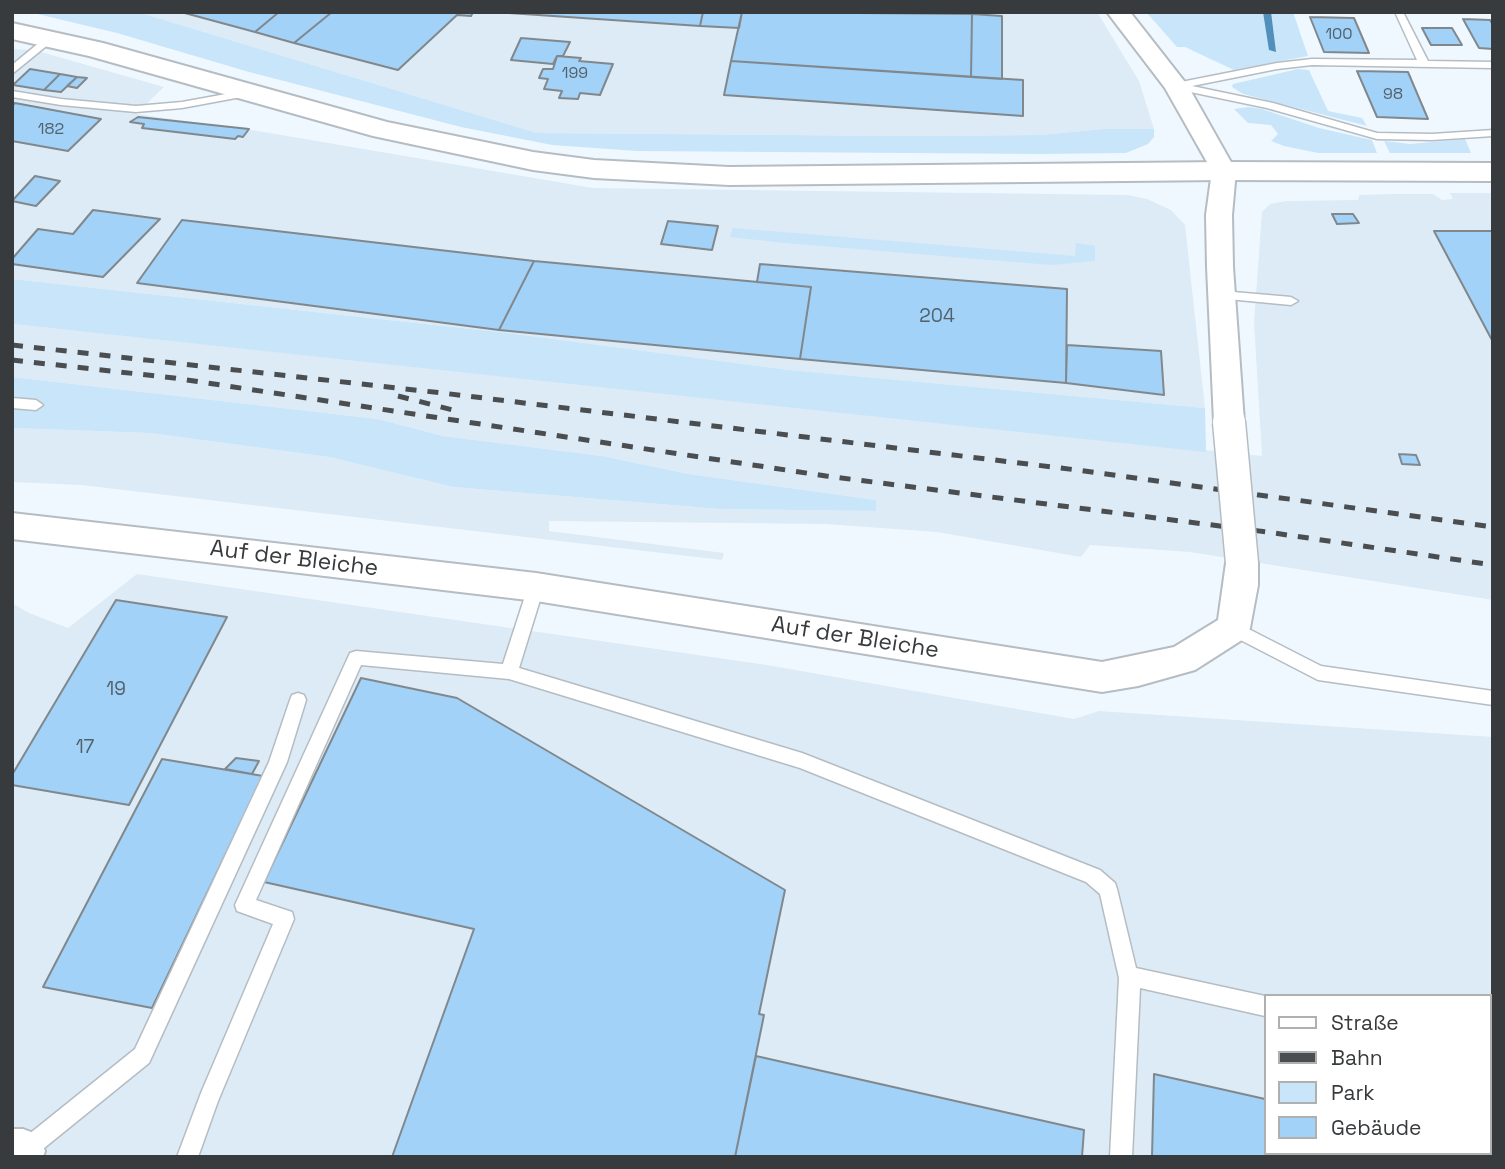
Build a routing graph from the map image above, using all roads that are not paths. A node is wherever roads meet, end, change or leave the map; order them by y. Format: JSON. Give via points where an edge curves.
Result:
{"nodes":[{"id":1,"x":1118,"y":12,"type":"edge"},
{"id":2,"x":1399,"y":14,"type":"dead end"},
{"id":3,"x":12,"y":32,"type":"edge"},
{"id":4,"x":50,"y":38,"type":"junction"},
{"id":5,"x":1424,"y":64,"type":"junction"},
{"id":6,"x":1493,"y":65,"type":"edge"},
{"id":7,"x":12,"y":71,"type":"edge"},
{"id":8,"x":1176,"y":86,"type":"junction"},
{"id":9,"x":248,"y":93,"type":"junction"},
{"id":10,"x":12,"y":94,"type":"edge"},
{"id":11,"x":1493,"y":133,"type":"edge"},
{"id":12,"x":1224,"y":171,"type":"junction"},
{"id":13,"x":1493,"y":172,"type":"edge"},
{"id":14,"x":1222,"y":295,"type":"junction"},
{"id":15,"x":1291,"y":301,"type":"dead end"},
{"id":16,"x":12,"y":403,"type":"edge"},
{"id":17,"x":36,"y":405,"type":"dead end"},
{"id":18,"x":12,"y":526,"type":"edge"},
{"id":19,"x":536,"y":587,"type":"junction"},
{"id":20,"x":1233,"y":628,"type":"junction"},
{"id":21,"x":509,"y":672,"type":"junction"},
{"id":22,"x":1493,"y":698,"type":"edge"},
{"id":23,"x":299,"y":700,"type":"dead end"},
{"id":24,"x":1130,"y":982,"type":"junction"},
{"id":25,"x":1264,"y":1006,"type":"edge"},
{"id":26,"x":23,"y":1153,"type":"edge"},
{"id":27,"x":187,"y":1157,"type":"edge"},
{"id":28,"x":1121,"y":1157,"type":"edge"}],
"edges":[{"from":1,"to":8,"type":"street"},
{"from":2,"to":5,"type":"lane"},
{"from":3,"to":4,"type":"main road"},
{"from":4,"to":7,"type":"lane"},
{"from":4,"to":9,"type":"main road"},
{"from":5,"to":6,"type":"lane"},
{"from":5,"to":8,"type":"lane","via":[[1312,62]]},
{"from":8,"to":11,"type":"lane","via":[[1269,105],[1377,136]]},
{"from":8,"to":12,"type":"street"},
{"from":9,"to":10,"type":"lane","via":[[136,109]]},
{"from":9,"to":12,"type":"main road","via":[[464,148],[594,169],[768,176]]},
{"from":12,"to":13,"type":"main road"},
{"from":12,"to":14,"type":"street","via":[[1219,215]]},
{"from":14,"to":15,"type":"lane"},
{"from":14,"to":20,"type":"street","bridge":true,"via":[[1242,563]]},
{"from":16,"to":17,"type":"lane"},
{"from":18,"to":19,"type":"street","name":"Auf der Bleiche"},
{"from":19,"to":20,"type":"street","name":"Auf der Bleiche","via":[[1102,677],[1183,659]]},
{"from":19,"to":21,"type":"lane"},
{"from":20,"to":22,"type":"lane","via":[[1318,673]]},
{"from":21,"to":24,"type":"lane","via":[[802,761],[1093,876],[1108,889]]},
{"from":21,"to":27,"type":"lane","via":[[356,658],[244,905],[285,919]]},
{"from":23,"to":26,"type":"lane","via":[[278,762],[142,1056]]},
{"from":24,"to":25,"type":"lane"},
{"from":24,"to":28,"type":"lane"}]}
